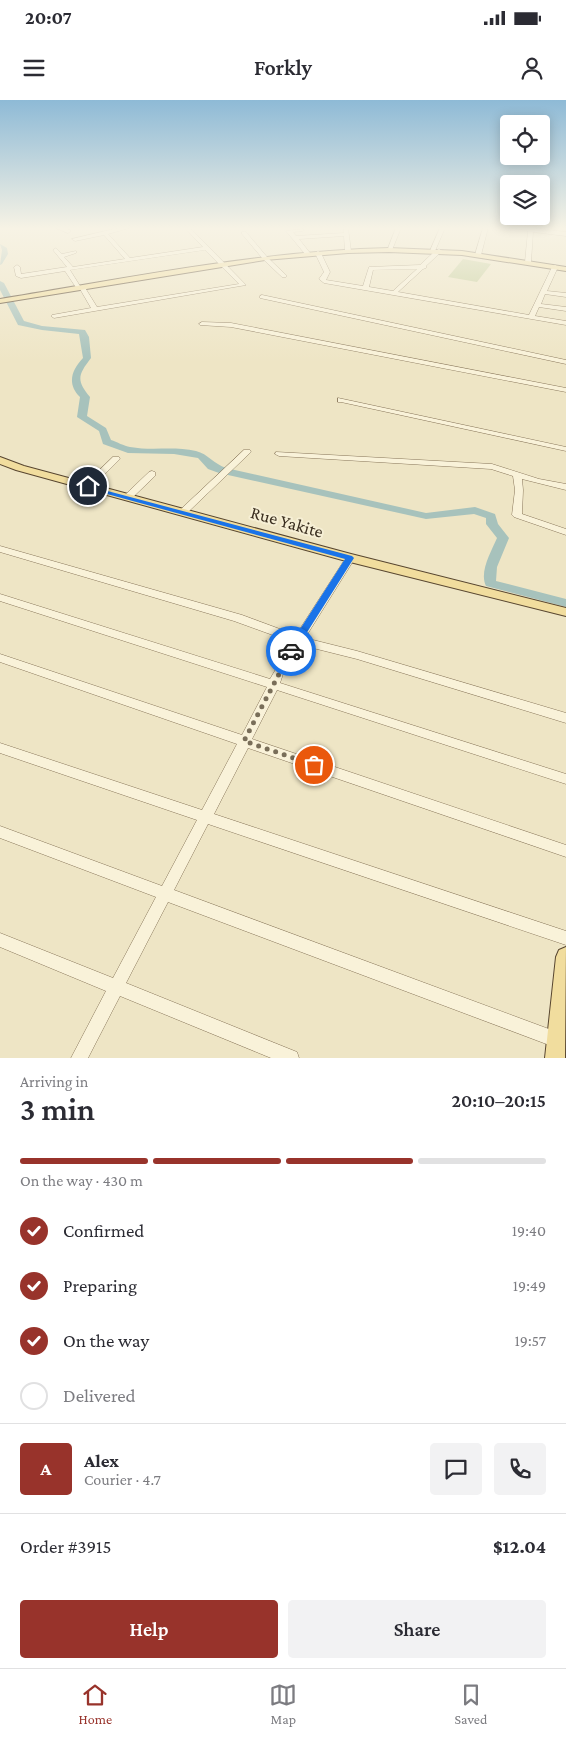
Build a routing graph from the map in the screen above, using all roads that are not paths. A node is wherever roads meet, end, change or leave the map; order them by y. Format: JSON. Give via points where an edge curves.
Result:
{"nodes":[{"id":1,"x":19,"y":273,"type":"edge"},
{"id":2,"x":40,"y":273,"type":"edge"},
{"id":3,"x":71,"y":273,"type":"edge"},
{"id":4,"x":170,"y":273,"type":"edge"},
{"id":5,"x":233,"y":273,"type":"edge"},
{"id":6,"x":281,"y":273,"type":"edge"},
{"id":7,"x":327,"y":273,"type":"edge"},
{"id":8,"x":370,"y":273,"type":"edge"},
{"id":9,"x":417,"y":273,"type":"edge"},
{"id":10,"x":552,"y":273,"type":"edge"},
{"id":11,"x":284,"y":276,"type":"dead end"},
{"id":12,"x":80,"y":287,"type":"junction"},
{"id":13,"x":366,"y":287,"type":"junction"},
{"id":14,"x":544,"y":292,"type":"junction"},
{"id":15,"x":394,"y":293,"type":"junction"},
{"id":16,"x":566,"y":295,"type":"edge"},
{"id":17,"x":262,"y":297,"type":"dead end"},
{"id":18,"x":2,"y":301,"type":"edge"},
{"id":19,"x":538,"y":305,"type":"junction"},
{"id":20,"x":566,"y":309,"type":"edge"},
{"id":21,"x":96,"y":310,"type":"junction"},
{"id":22,"x":54,"y":316,"type":"dead end"},
{"id":23,"x":531,"y":317,"type":"junction"},
{"id":24,"x":566,"y":323,"type":"edge"},
{"id":25,"x":202,"y":324,"type":"dead end"},
{"id":26,"x":566,"y":362,"type":"edge"},
{"id":27,"x":566,"y":390,"type":"edge"},
{"id":28,"x":341,"y":400,"type":"dead end"},
{"id":29,"x":566,"y":449,"type":"edge"},
{"id":30,"x":247,"y":452,"type":"dead end"},
{"id":31,"x":279,"y":454,"type":"dead end"},
{"id":32,"x":116,"y":459,"type":"dead end"},
{"id":33,"x":0,"y":460,"type":"edge"},
{"id":34,"x":152,"y":474,"type":"dead end"},
{"id":35,"x":517,"y":474,"type":"junction"},
{"id":36,"x":88,"y":486,"type":"junction"},
{"id":37,"x":566,"y":487,"type":"edge"},
{"id":38,"x":128,"y":497,"type":"junction"},
{"id":39,"x":183,"y":512,"type":"junction"},
{"id":40,"x":566,"y":532,"type":"edge"},
{"id":41,"x":0,"y":549,"type":"edge"},
{"id":42,"x":350,"y":558,"type":"junction"},
{"id":43,"x":0,"y":597,"type":"edge"},
{"id":44,"x":566,"y":612,"type":"edge"},
{"id":45,"x":297,"y":640,"type":"junction"},
{"id":46,"x":0,"y":658,"type":"edge"},
{"id":47,"x":272,"y":686,"type":"junction"},
{"id":48,"x":566,"y":718,"type":"edge"},
{"id":49,"x":244,"y":741,"type":"junction"},
{"id":50,"x":0,"y":748,"type":"edge"},
{"id":51,"x":566,"y":779,"type":"edge"},
{"id":52,"x":205,"y":818,"type":"junction"},
{"id":53,"x":0,"y":832,"type":"edge"},
{"id":54,"x":566,"y":851,"type":"edge"},
{"id":55,"x":166,"y":893,"type":"junction"},
{"id":56,"x":566,"y":938,"type":"edge"},
{"id":57,"x":0,"y":940,"type":"edge"},
{"id":58,"x":566,"y":958,"type":"edge"},
{"id":59,"x":117,"y":988,"type":"junction"},
{"id":60,"x":556,"y":1049,"type":"edge"},
{"id":61,"x":79,"y":1058,"type":"edge"},
{"id":62,"x":291,"y":1058,"type":"edge"}],
"edges":[{"from":1,"to":2,"type":"street","via":[[20,276]]},
{"from":3,"to":12,"type":"street"},
{"from":4,"to":12,"type":"main road"},
{"from":5,"to":21,"type":"street","via":[[244,285]]},
{"from":6,"to":11,"type":"street"},
{"from":7,"to":13,"type":"street","via":[[322,280]]},
{"from":8,"to":13,"type":"street"},
{"from":9,"to":15,"type":"street"},
{"from":10,"to":14,"type":"street"},
{"from":12,"to":18,"type":"main road"},
{"from":12,"to":21,"type":"street"},
{"from":13,"to":15,"type":"street"},
{"from":14,"to":16,"type":"street"},
{"from":14,"to":19,"type":"street"},
{"from":15,"to":23,"type":"street"},
{"from":17,"to":26,"type":"street"},
{"from":19,"to":20,"type":"street"},
{"from":19,"to":23,"type":"street"},
{"from":21,"to":22,"type":"street"},
{"from":23,"to":24,"type":"street"},
{"from":25,"to":27,"type":"street","via":[[231,325]]},
{"from":28,"to":29,"type":"street"},
{"from":30,"to":39,"type":"street"},
{"from":31,"to":35,"type":"street","via":[[492,467]]},
{"from":32,"to":36,"type":"street"},
{"from":33,"to":36,"type":"main road","name":"Rue Yakite"},
{"from":34,"to":38,"type":"street"},
{"from":35,"to":37,"type":"street"},
{"from":35,"to":40,"type":"street","via":[[517,515]]},
{"from":36,"to":38,"type":"main road","name":"Rue Yakite"},
{"from":38,"to":39,"type":"main road","name":"Rue Yakite"},
{"from":39,"to":42,"type":"main road","name":"Rue Yakite"},
{"from":41,"to":45,"type":"street","via":[[238,618]]},
{"from":42,"to":44,"type":"main road","name":"Rue Yakite"},
{"from":42,"to":45,"type":"street"},
{"from":43,"to":47,"type":"street"},
{"from":45,"to":47,"type":"street"},
{"from":45,"to":48,"type":"street"},
{"from":46,"to":49,"type":"street"},
{"from":47,"to":49,"type":"street"},
{"from":47,"to":51,"type":"street"},
{"from":49,"to":52,"type":"street"},
{"from":49,"to":54,"type":"street"},
{"from":50,"to":52,"type":"street"},
{"from":52,"to":55,"type":"street"},
{"from":52,"to":56,"type":"street"},
{"from":53,"to":55,"type":"street"},
{"from":55,"to":59,"type":"street"},
{"from":55,"to":60,"type":"street"},
{"from":57,"to":59,"type":"street"},
{"from":58,"to":60,"type":"main road"},
{"from":59,"to":61,"type":"street"},
{"from":59,"to":62,"type":"street"}]}
